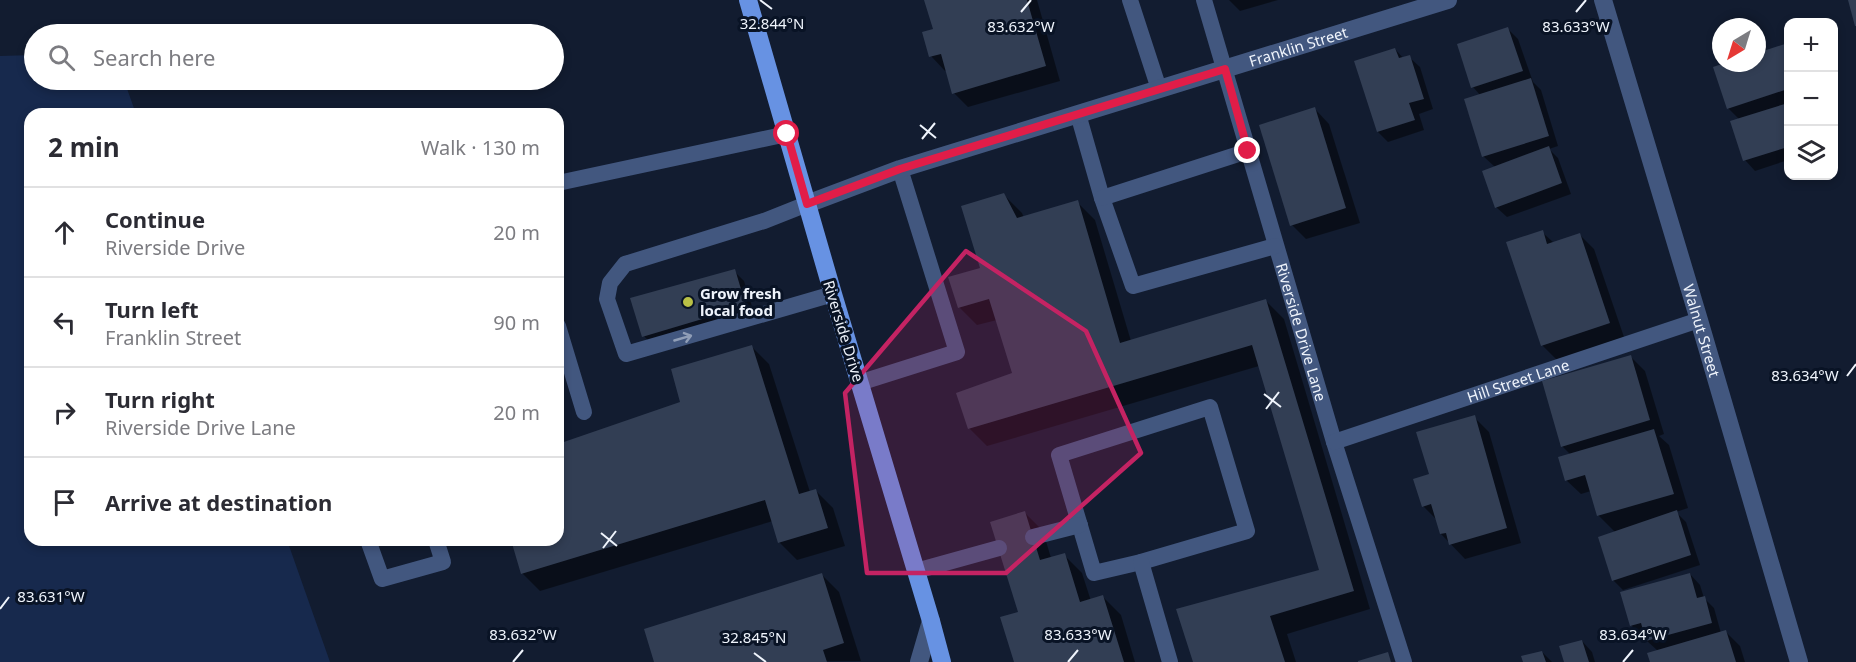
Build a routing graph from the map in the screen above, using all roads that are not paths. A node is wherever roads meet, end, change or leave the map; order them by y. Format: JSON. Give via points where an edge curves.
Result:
{"nodes":[{"id":1,"x":748,"y":0,"type":"edge"},
{"id":2,"x":1131,"y":0,"type":"edge"},
{"id":3,"x":1204,"y":0,"type":"edge"},
{"id":4,"x":1448,"y":0,"type":"edge"},
{"id":5,"x":1604,"y":0,"type":"edge"},
{"id":6,"x":1225,"y":69,"type":"junction"},
{"id":7,"x":1159,"y":89,"type":"junction"},
{"id":8,"x":1078,"y":114,"type":"junction"},
{"id":9,"x":787,"y":134,"type":"junction"},
{"id":10,"x":1248,"y":151,"type":"junction"},
{"id":11,"x":900,"y":169,"type":"junction"},
{"id":12,"x":564,"y":182,"type":"edge"},
{"id":13,"x":1102,"y":198,"type":"junction"},
{"id":14,"x":807,"y":204,"type":"junction"},
{"id":15,"x":1275,"y":246,"type":"junction"},
{"id":16,"x":832,"y":294,"type":"junction"},
{"id":17,"x":1700,"y":320,"type":"junction"},
{"id":18,"x":564,"y":346,"type":"edge"},
{"id":19,"x":859,"y":382,"type":"junction"},
{"id":20,"x":584,"y":412,"type":"dead end"},
{"id":21,"x":1335,"y":442,"type":"junction"},
{"id":22,"x":1080,"y":525,"type":"junction"},
{"id":23,"x":1033,"y":537,"type":"dead end"},
{"id":24,"x":370,"y":546,"type":"edge"},
{"id":25,"x":438,"y":546,"type":"edge"},
{"id":26,"x":999,"y":548,"type":"dead end"},
{"id":27,"x":1141,"y":562,"type":"junction"},
{"id":28,"x":916,"y":571,"type":"junction"},
{"id":29,"x":931,"y":621,"type":"junction"},
{"id":30,"x":919,"y":662,"type":"edge"},
{"id":31,"x":942,"y":662,"type":"edge"},
{"id":32,"x":1170,"y":662,"type":"edge"},
{"id":33,"x":1404,"y":662,"type":"edge"},
{"id":34,"x":1799,"y":662,"type":"edge"}],
"edges":[{"from":1,"to":9,"type":"main road","name":"Riverside Drive"},
{"from":2,"to":7,"type":"lane"},
{"from":3,"to":6,"type":"lane","name":"Riverside Drive Lane"},
{"from":4,"to":6,"type":"street","name":"Franklin Street"},
{"from":5,"to":17,"type":"street","name":"Walnut Street"},
{"from":6,"to":7,"type":"street","name":"Franklin Street"},
{"from":6,"to":10,"type":"lane","name":"Riverside Drive Lane"},
{"from":7,"to":8,"type":"street","name":"Franklin Street"},
{"from":8,"to":11,"type":"street","name":"Franklin Street"},
{"from":8,"to":13,"type":"lane"},
{"from":9,"to":12,"type":"lane"},
{"from":9,"to":14,"type":"main road","name":"Riverside Drive"},
{"from":10,"to":13,"type":"lane"},
{"from":10,"to":15,"type":"lane","name":"Riverside Drive Lane"},
{"from":11,"to":14,"type":"street","name":"Franklin Street"},
{"from":11,"to":19,"type":"lane","via":[[957,352]]},
{"from":13,"to":15,"type":"lane","via":[[1132,286]]},
{"from":14,"to":16,"type":"main road","name":"Riverside Drive"},
{"from":14,"to":16,"type":"lane","one_way":true,"via":[[625,264],[610,283],[607,299],[626,354]]},
{"from":15,"to":21,"type":"lane","name":"Riverside Drive Lane"},
{"from":16,"to":19,"type":"main road","name":"Riverside Drive"},
{"from":17,"to":21,"type":"lane","name":"Hill Street Lane"},
{"from":17,"to":34,"type":"street","name":"Walnut Street"},
{"from":18,"to":20,"type":"lane"},
{"from":19,"to":28,"type":"main road","name":"Riverside Drive"},
{"from":21,"to":33,"type":"lane","name":"Riverside Drive Lane"},
{"from":22,"to":23,"type":"lane"},
{"from":22,"to":27,"type":"lane","via":[[1094,573]]},
{"from":22,"to":27,"type":"lane","via":[[1059,455],[1210,407],[1247,531]]},
{"from":24,"to":25,"type":"lane","via":[[382,579],[443,562]]},
{"from":26,"to":28,"type":"lane"},
{"from":27,"to":32,"type":"lane"},
{"from":28,"to":29,"type":"main road","name":"Riverside Drive"},
{"from":29,"to":30,"type":"street"},
{"from":29,"to":31,"type":"main road","name":"Riverside Drive"}]}
